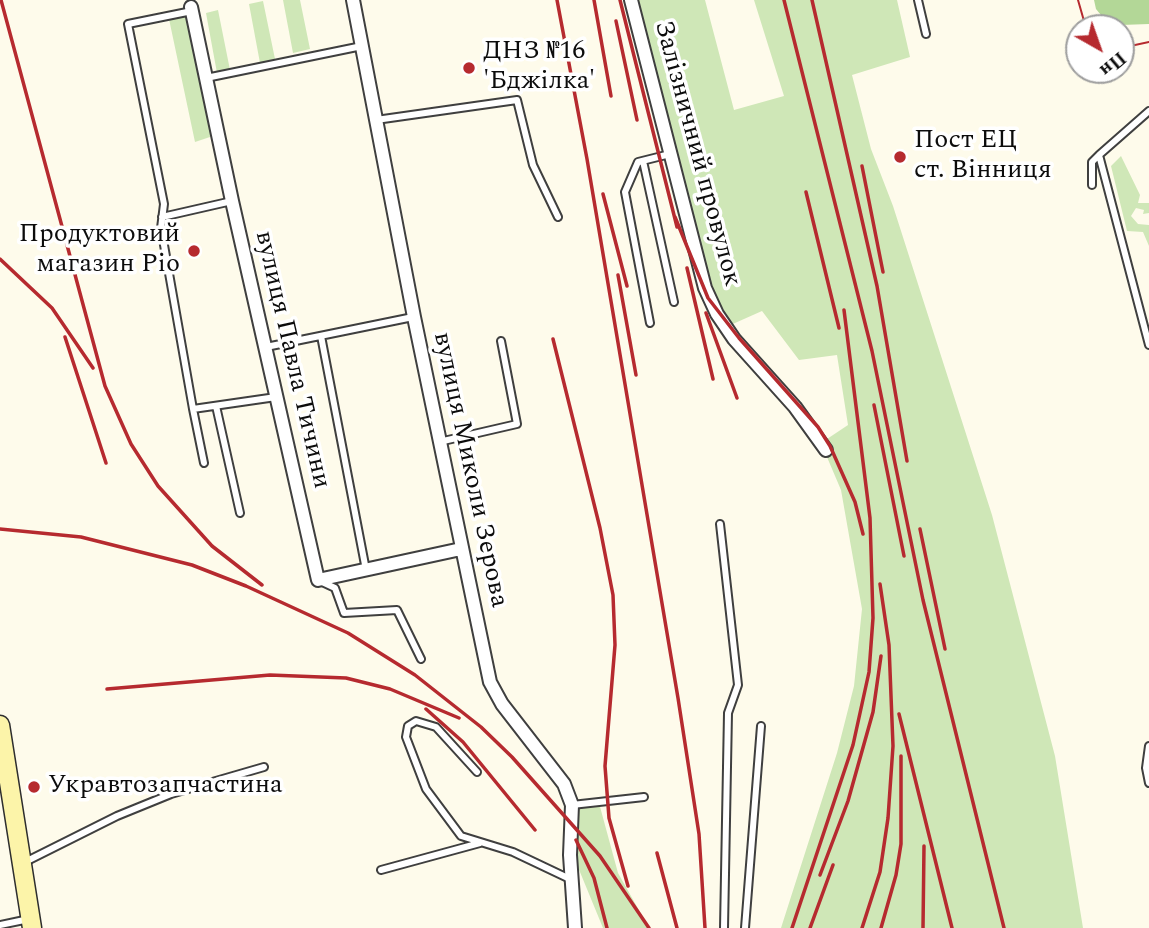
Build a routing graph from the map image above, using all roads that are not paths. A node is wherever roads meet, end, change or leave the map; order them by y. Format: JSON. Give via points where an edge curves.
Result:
{"nodes":[{"id":1,"x":353,"y":0,"type":"edge"},
{"id":2,"x":631,"y":0,"type":"edge"},
{"id":3,"x":918,"y":0,"type":"edge"},
{"id":4,"x":192,"y":9,"type":"joint"},
{"id":5,"x":926,"y":34,"type":"dead end"},
{"id":6,"x":362,"y":46,"type":"junction"},
{"id":7,"x":206,"y":78,"type":"junction"},
{"id":8,"x":1149,"y":111,"type":"edge"},
{"id":9,"x":376,"y":120,"type":"junction"},
{"id":10,"x":671,"y":153,"type":"junction"},
{"id":11,"x":1100,"y":155,"type":"junction"},
{"id":12,"x":642,"y":161,"type":"junction"},
{"id":13,"x":1092,"y":185,"type":"dead end"},
{"id":14,"x":232,"y":201,"type":"junction"},
{"id":15,"x":162,"y":217,"type":"junction"},
{"id":16,"x":558,"y":217,"type":"dead end"},
{"id":17,"x":674,"y":302,"type":"dead end"},
{"id":18,"x":414,"y":317,"type":"junction"},
{"id":19,"x":650,"y":323,"type":"dead end"},
{"id":20,"x":321,"y":335,"type":"junction"},
{"id":21,"x":501,"y":341,"type":"dead end"},
{"id":22,"x":1149,"y":345,"type":"edge"},
{"id":23,"x":264,"y":347,"type":"junction"},
{"id":24,"x":276,"y":397,"type":"junction"},
{"id":25,"x":216,"y":406,"type":"junction"},
{"id":26,"x":193,"y":409,"type":"junction"},
{"id":27,"x":439,"y":442,"type":"junction"},
{"id":28,"x":826,"y":450,"type":"dead end"},
{"id":29,"x":204,"y":463,"type":"dead end"},
{"id":30,"x":240,"y":513,"type":"dead end"},
{"id":31,"x":720,"y":524,"type":"dead end"},
{"id":32,"x":461,"y":549,"type":"junction"},
{"id":33,"x":366,"y":570,"type":"junction"},
{"id":34,"x":318,"y":580,"type":"junction"},
{"id":35,"x":421,"y":659,"type":"dead end"},
{"id":36,"x":0,"y":725,"type":"edge"},
{"id":37,"x":761,"y":726,"type":"dead end"},
{"id":38,"x":1149,"y":746,"type":"edge"},
{"id":39,"x":264,"y":767,"type":"dead end"},
{"id":40,"x":477,"y":772,"type":"dead end"},
{"id":41,"x":1149,"y":783,"type":"edge"},
{"id":42,"x":644,"y":797,"type":"dead end"},
{"id":43,"x":572,"y":805,"type":"junction"},
{"id":44,"x":482,"y":842,"type":"junction"},
{"id":45,"x":22,"y":863,"type":"junction"},
{"id":46,"x":381,"y":870,"type":"dead end"},
{"id":47,"x":572,"y":880,"type":"junction"},
{"id":48,"x":31,"y":923,"type":"edge"},
{"id":49,"x":0,"y":925,"type":"edge"},
{"id":50,"x":575,"y":928,"type":"edge"},
{"id":51,"x":724,"y":928,"type":"edge"},
{"id":52,"x":745,"y":928,"type":"edge"}],
"edges":[{"from":1,"to":6,"type":"street","name":"вулиця Миколи Зерова"},
{"from":2,"to":10,"type":"street","name":"Залізничний провулок"},
{"from":3,"to":5,"type":"lane"},
{"from":4,"to":7,"type":"street","name":"вулиця Павла Тичини"},
{"from":4,"to":15,"type":"lane","via":[[128,24],[164,204]]},
{"from":6,"to":7,"type":"lane"},
{"from":6,"to":9,"type":"street","name":"вулиця Миколи Зерова"},
{"from":7,"to":14,"type":"street","name":"вулиця Павла Тичини"},
{"from":8,"to":11,"type":"lane"},
{"from":9,"to":16,"type":"lane","via":[[517,100],[533,165]]},
{"from":9,"to":18,"type":"street","name":"вулиця Миколи Зерова"},
{"from":10,"to":12,"type":"lane"},
{"from":10,"to":28,"type":"street","name":"Залізничний провулок","via":[[705,288],[717,314]]},
{"from":11,"to":13,"type":"lane","via":[[1092,162]]},
{"from":11,"to":22,"type":"lane"},
{"from":12,"to":17,"type":"lane"},
{"from":12,"to":19,"type":"lane","via":[[625,192]]},
{"from":14,"to":15,"type":"lane"},
{"from":14,"to":23,"type":"street","name":"вулиця Павла Тичини"},
{"from":15,"to":26,"type":"lane"},
{"from":18,"to":20,"type":"lane"},
{"from":18,"to":27,"type":"street","name":"вулиця Миколи Зерова"},
{"from":20,"to":23,"type":"lane"},
{"from":20,"to":33,"type":"lane"},
{"from":21,"to":27,"type":"lane","via":[[517,424]]},
{"from":23,"to":24,"type":"street","name":"вулиця Павла Тичини"},
{"from":24,"to":25,"type":"lane"},
{"from":24,"to":34,"type":"street","name":"вулиця Павла Тичини"},
{"from":25,"to":26,"type":"lane"},
{"from":25,"to":30,"type":"lane"},
{"from":26,"to":29,"type":"lane"},
{"from":27,"to":32,"type":"street","name":"вулиця Миколи Зерова"},
{"from":31,"to":51,"type":"lane","via":[[738,685],[728,713]]},
{"from":32,"to":33,"type":"street"},
{"from":32,"to":43,"type":"street","name":"вулиця Миколи Зерова","via":[[490,682],[564,784]]},
{"from":33,"to":34,"type":"street"},
{"from":34,"to":35,"type":"lane","via":[[335,588],[344,613],[397,610]]},
{"from":36,"to":45,"type":"main road"},
{"from":37,"to":52,"type":"lane"},
{"from":38,"to":41,"type":"lane"},
{"from":39,"to":45,"type":"lane","via":[[138,807]]},
{"from":40,"to":44,"type":"lane","via":[[436,727],[416,721],[408,726],[406,737],[426,789],[461,836]]},
{"from":42,"to":43,"type":"lane"},
{"from":43,"to":47,"type":"street","name":"вулиця Миколи Зерова"},
{"from":44,"to":46,"type":"lane"},
{"from":44,"to":47,"type":"lane"},
{"from":45,"to":48,"type":"main road"},
{"from":47,"to":50,"type":"street","name":"вулиця Миколи Зерова"},
{"from":48,"to":49,"type":"lane"}]}
